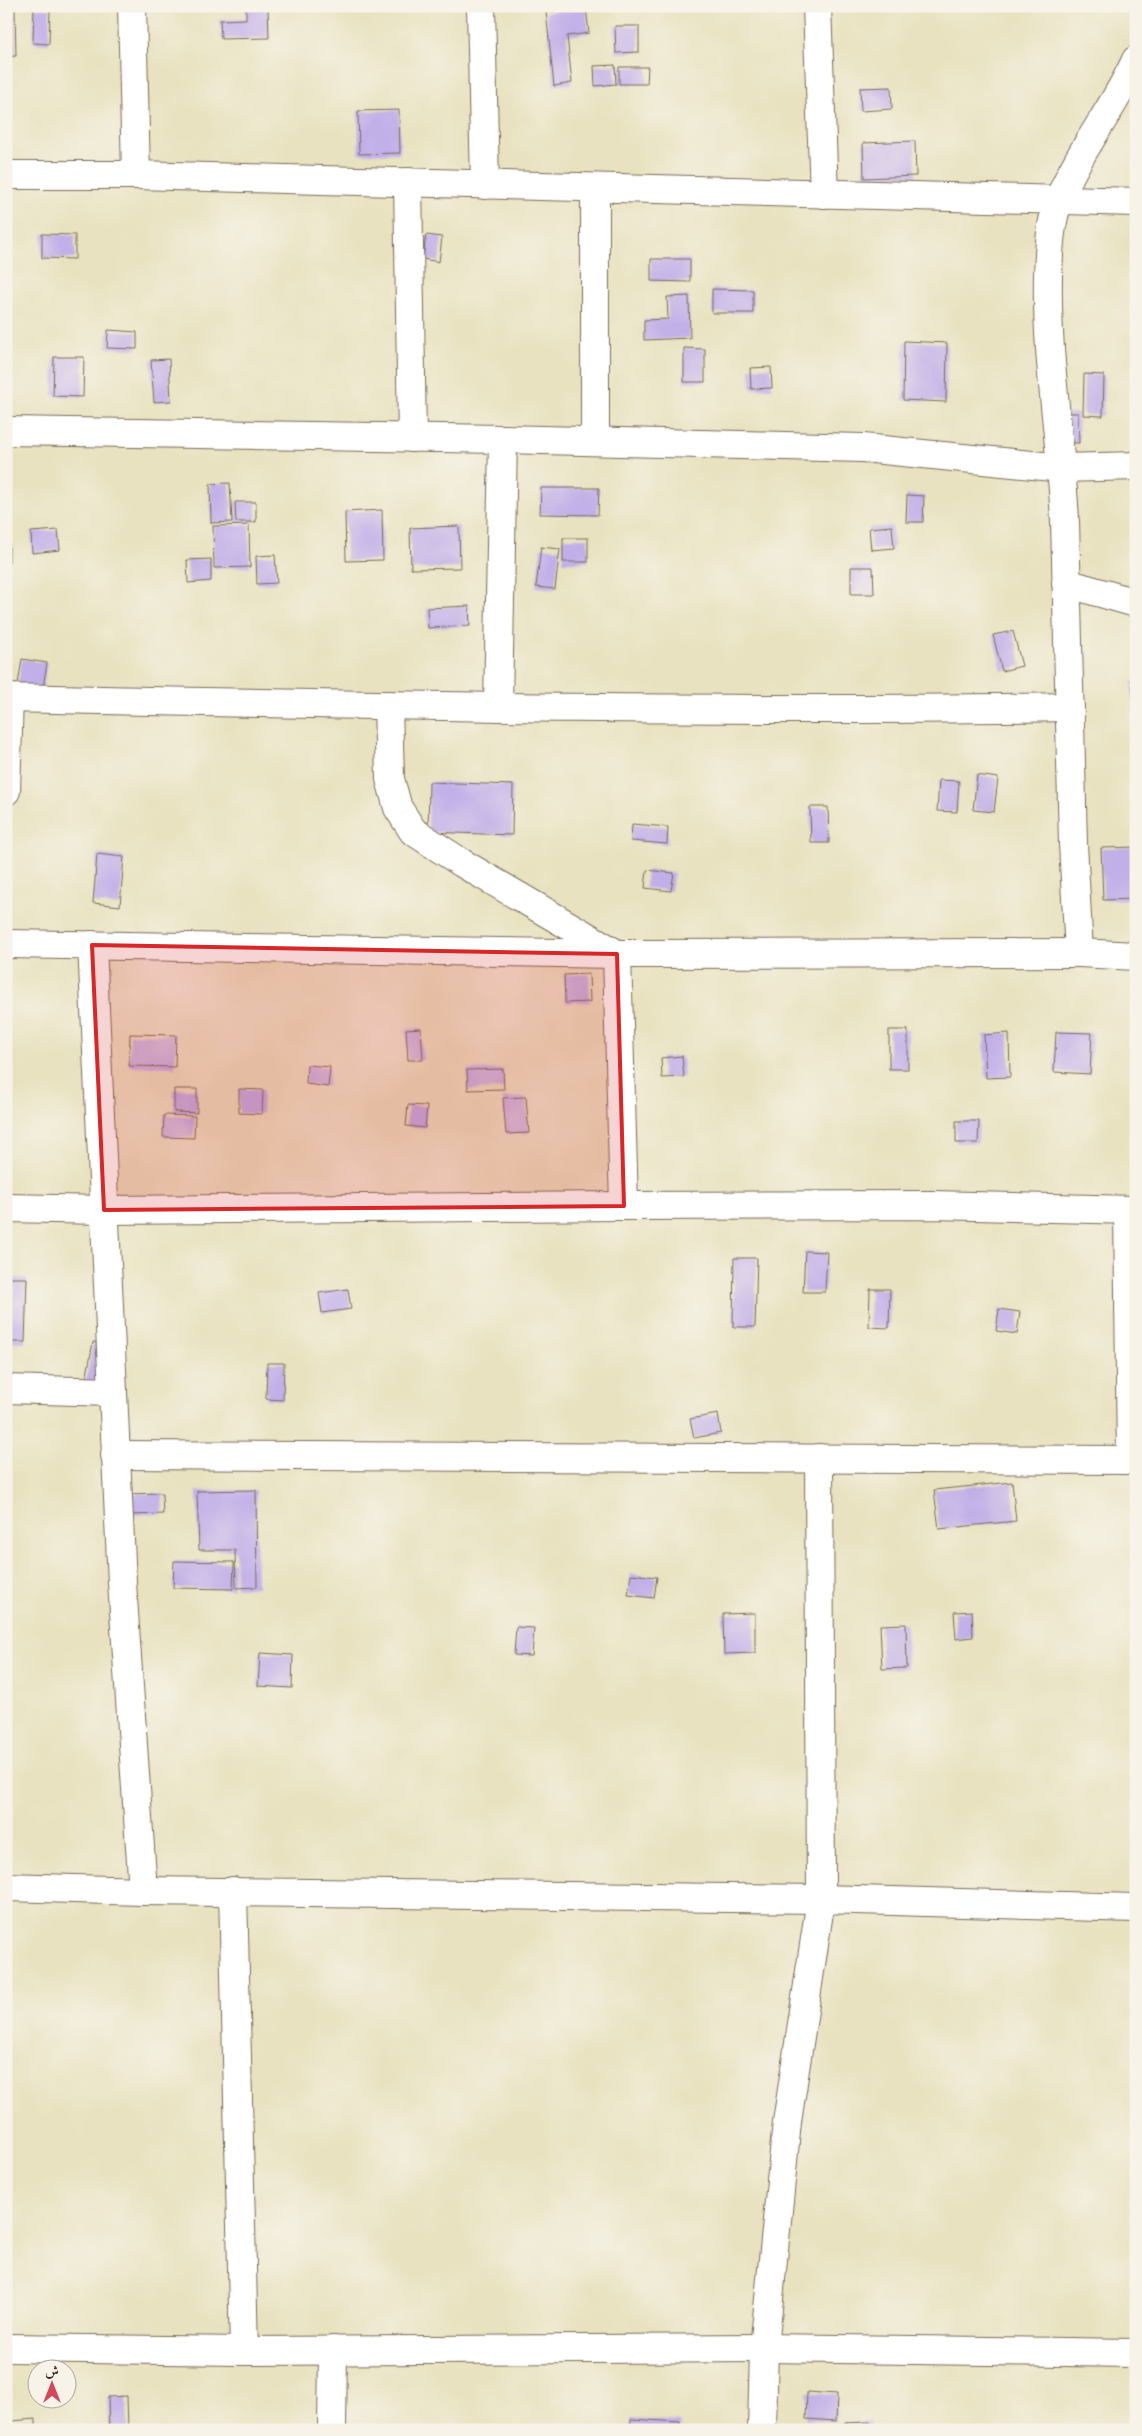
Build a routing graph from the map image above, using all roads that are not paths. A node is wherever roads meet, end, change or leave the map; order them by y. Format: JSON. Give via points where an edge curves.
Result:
{"nodes":[{"id":1,"x":132,"y":6,"type":"edge"},
{"id":2,"x":481,"y":6,"type":"edge"},
{"id":3,"x":817,"y":6,"type":"edge"},
{"id":4,"x":1136,"y":60,"type":"edge"},
{"id":5,"x":6,"y":175,"type":"edge"},
{"id":6,"x":136,"y":175,"type":"junction"},
{"id":7,"x":408,"y":182,"type":"junction"},
{"id":8,"x":485,"y":185,"type":"junction"},
{"id":9,"x":595,"y":188,"type":"junction"},
{"id":10,"x":824,"y":194,"type":"junction"},
{"id":11,"x":1058,"y":201,"type":"junction"},
{"id":12,"x":1136,"y":202,"type":"edge"},
{"id":13,"x":6,"y":430,"type":"edge"},
{"id":14,"x":412,"y":438,"type":"junction"},
{"id":15,"x":504,"y":439,"type":"junction"},
{"id":16,"x":595,"y":441,"type":"junction"},
{"id":17,"x":1136,"y":466,"type":"edge"},
{"id":18,"x":1062,"y":468,"type":"junction"},
{"id":19,"x":1066,"y":583,"type":"junction"},
{"id":20,"x":1136,"y":603,"type":"edge"},
{"id":21,"x":8,"y":698,"type":"edge"},
{"id":22,"x":388,"y":705,"type":"junction"},
{"id":23,"x":498,"y":707,"type":"junction"},
{"id":24,"x":1070,"y":707,"type":"junction"},
{"id":25,"x":6,"y":791,"type":"edge"},
{"id":26,"x":6,"y":944,"type":"edge"},
{"id":27,"x":92,"y":945,"type":"junction"},
{"id":28,"x":1079,"y":953,"type":"junction"},
{"id":29,"x":616,"y":954,"type":"junction"},
{"id":30,"x":1136,"y":956,"type":"edge"},
{"id":31,"x":624,"y":1206,"type":"junction"},
{"id":32,"x":6,"y":1208,"type":"edge"},
{"id":33,"x":104,"y":1210,"type":"junction"},
{"id":34,"x":1132,"y":1210,"type":"edge"},
{"id":35,"x":6,"y":1389,"type":"edge"},
{"id":36,"x":112,"y":1392,"type":"junction"},
{"id":37,"x":116,"y":1455,"type":"junction"},
{"id":38,"x":819,"y":1458,"type":"junction"},
{"id":39,"x":1133,"y":1460,"type":"edge"},
{"id":40,"x":6,"y":1887,"type":"edge"},
{"id":41,"x":143,"y":1891,"type":"junction"},
{"id":42,"x":233,"y":1891,"type":"junction"},
{"id":43,"x":821,"y":1899,"type":"junction"},
{"id":44,"x":1136,"y":1908,"type":"edge"},
{"id":45,"x":6,"y":2348,"type":"edge"},
{"id":46,"x":764,"y":2348,"type":"junction"},
{"id":47,"x":333,"y":2350,"type":"junction"},
{"id":48,"x":244,"y":2351,"type":"junction"},
{"id":49,"x":1136,"y":2353,"type":"edge"},
{"id":50,"x":332,"y":2430,"type":"edge"},
{"id":51,"x":762,"y":2430,"type":"edge"}],
"edges":[{"from":1,"to":6,"type":"street"},
{"from":2,"to":8,"type":"street"},
{"from":3,"to":10,"type":"street"},
{"from":4,"to":11,"type":"street"},
{"from":5,"to":6,"type":"street"},
{"from":6,"to":7,"type":"street"},
{"from":7,"to":8,"type":"street"},
{"from":7,"to":14,"type":"street"},
{"from":8,"to":9,"type":"street"},
{"from":9,"to":10,"type":"street"},
{"from":9,"to":16,"type":"street"},
{"from":10,"to":11,"type":"street"},
{"from":11,"to":12,"type":"street"},
{"from":11,"to":18,"type":"street","via":[[1049,250],[1047,323]]},
{"from":13,"to":14,"type":"street"},
{"from":14,"to":15,"type":"street"},
{"from":15,"to":16,"type":"street"},
{"from":15,"to":23,"type":"street"},
{"from":16,"to":18,"type":"street","via":[[863,448]]},
{"from":17,"to":18,"type":"street"},
{"from":18,"to":19,"type":"street"},
{"from":19,"to":20,"type":"street"},
{"from":19,"to":24,"type":"street"},
{"from":21,"to":22,"type":"street"},
{"from":21,"to":25,"type":"street"},
{"from":22,"to":23,"type":"street"},
{"from":22,"to":29,"type":"street","via":[[390,779],[398,808],[413,830],[462,863]]},
{"from":23,"to":24,"type":"street"},
{"from":24,"to":28,"type":"street"},
{"from":26,"to":27,"type":"street"},
{"from":27,"to":29,"type":"street"},
{"from":27,"to":33,"type":"street"},
{"from":28,"to":29,"type":"street"},
{"from":28,"to":30,"type":"street"},
{"from":29,"to":31,"type":"street"},
{"from":31,"to":33,"type":"street"},
{"from":31,"to":34,"type":"street","via":[[933,1205]]},
{"from":32,"to":33,"type":"street"},
{"from":33,"to":36,"type":"street"},
{"from":34,"to":39,"type":"street"},
{"from":35,"to":36,"type":"street"},
{"from":36,"to":37,"type":"street"},
{"from":37,"to":38,"type":"street"},
{"from":37,"to":41,"type":"street"},
{"from":38,"to":39,"type":"street"},
{"from":38,"to":43,"type":"street"},
{"from":40,"to":41,"type":"street"},
{"from":41,"to":42,"type":"street"},
{"from":42,"to":43,"type":"street"},
{"from":42,"to":48,"type":"street"},
{"from":43,"to":44,"type":"street"},
{"from":43,"to":46,"type":"street","via":[[787,2122]]},
{"from":45,"to":48,"type":"street"},
{"from":46,"to":47,"type":"street"},
{"from":46,"to":49,"type":"street"},
{"from":46,"to":51,"type":"street"},
{"from":47,"to":48,"type":"street"},
{"from":47,"to":50,"type":"street"}]}
